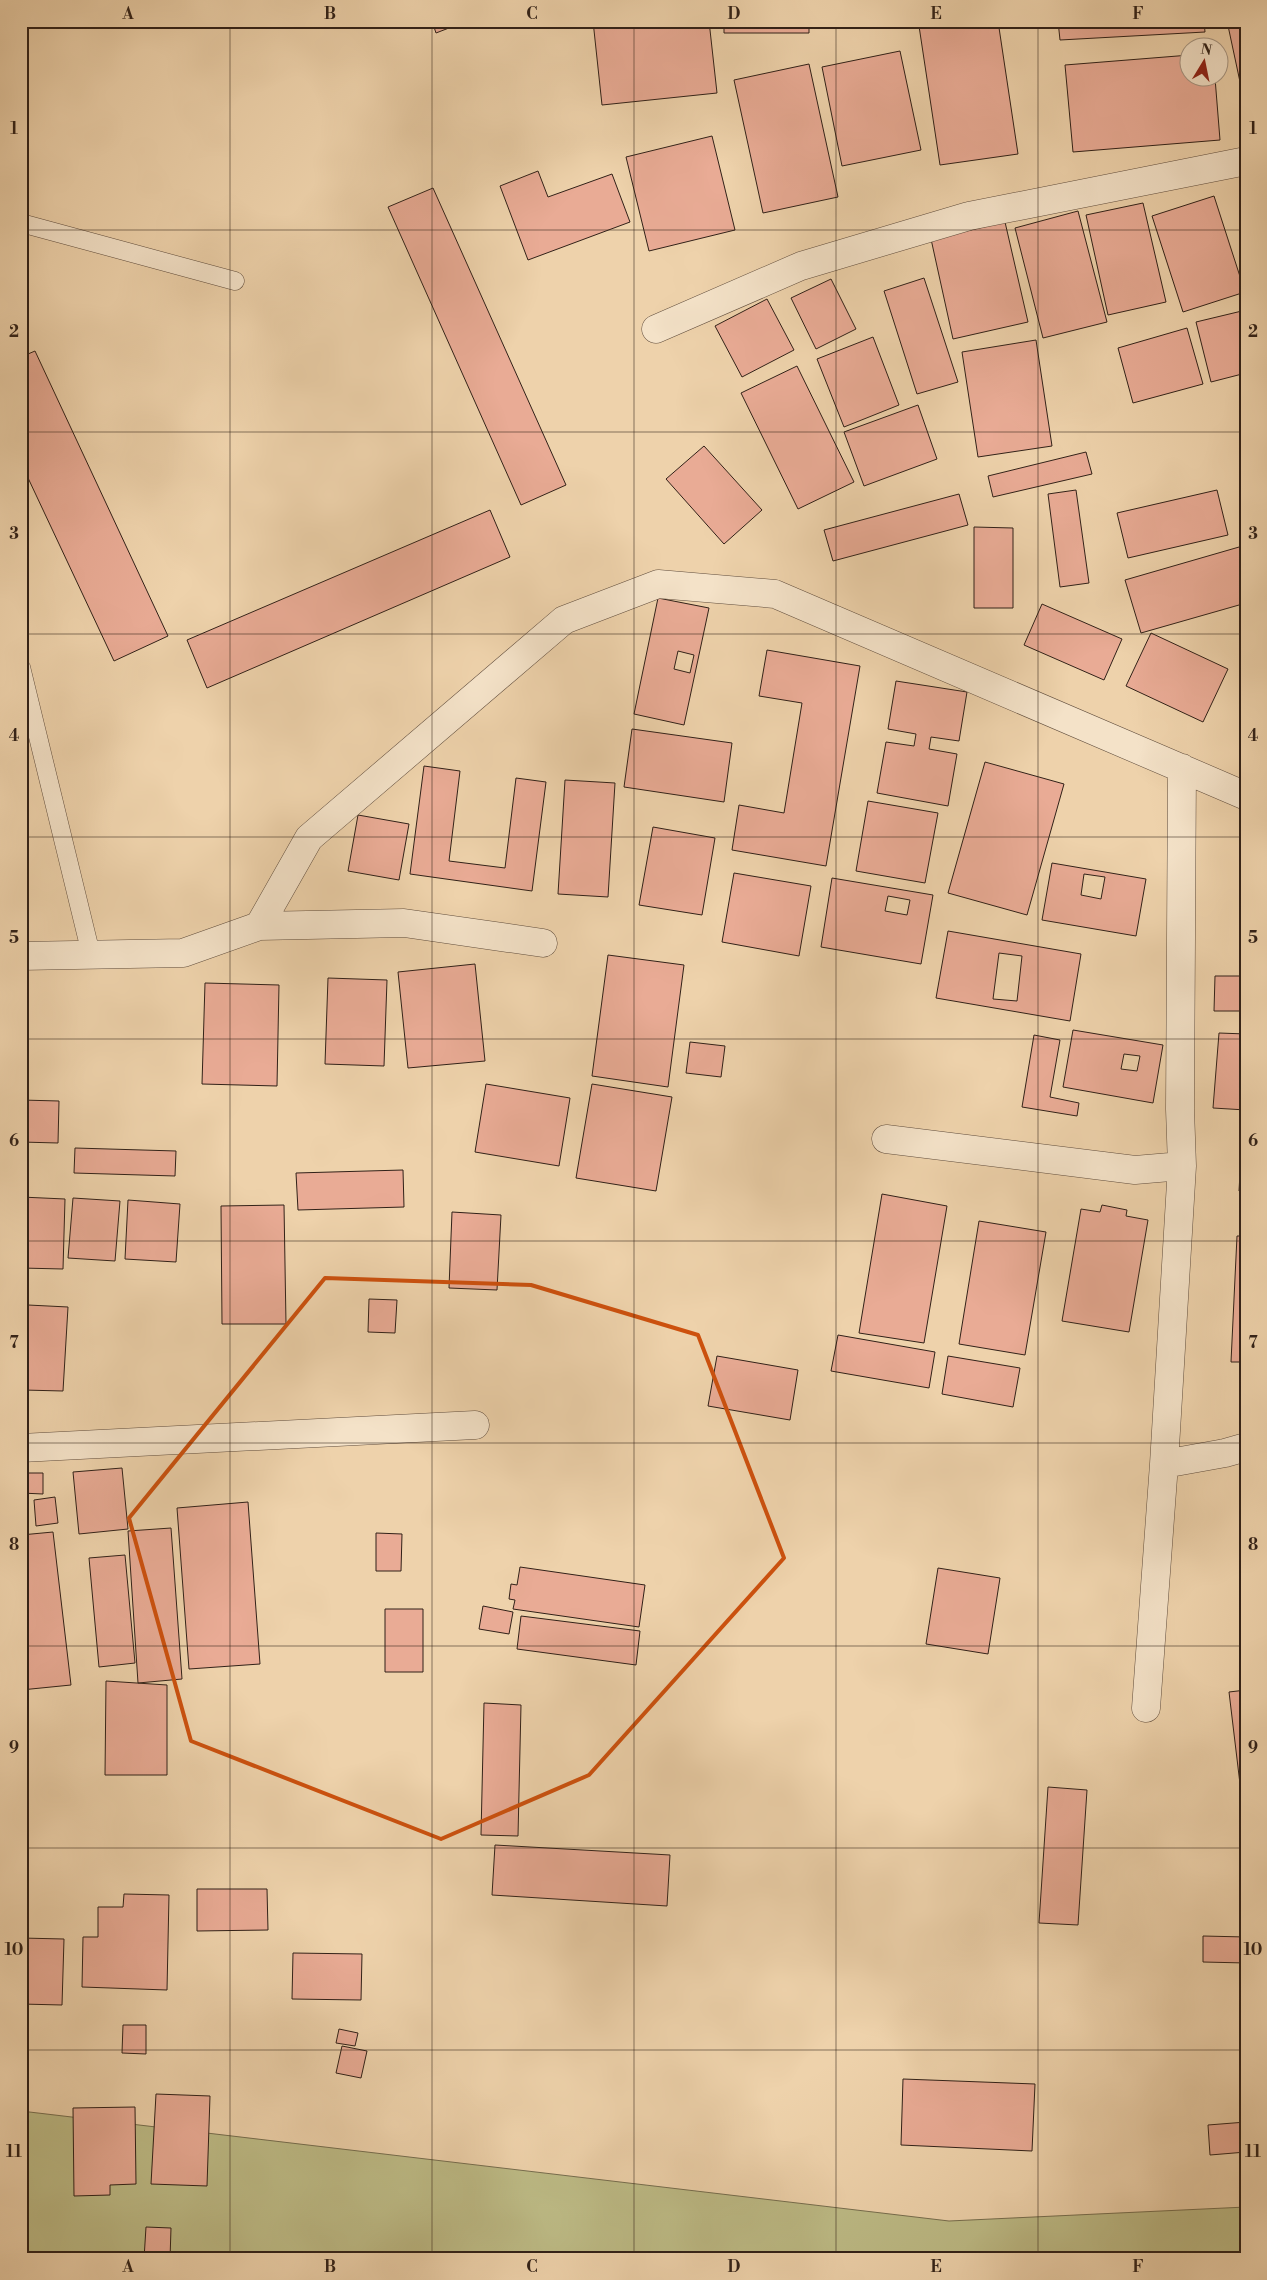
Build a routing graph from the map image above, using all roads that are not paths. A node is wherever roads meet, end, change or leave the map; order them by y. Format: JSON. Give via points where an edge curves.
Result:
{"nodes":[{"id":1,"x":1246,"y":161,"type":"edge"},
{"id":2,"x":21,"y":222,"type":"edge"},
{"id":3,"x":235,"y":281,"type":"dead end"},
{"id":4,"x":656,"y":330,"type":"dead end"},
{"id":5,"x":21,"y":667,"type":"edge"},
{"id":6,"x":1182,"y":768,"type":"junction"},
{"id":7,"x":1246,"y":796,"type":"edge"},
{"id":8,"x":259,"y":926,"type":"junction"},
{"id":9,"x":543,"y":943,"type":"dead end"},
{"id":10,"x":91,"y":954,"type":"junction"},
{"id":11,"x":21,"y":956,"type":"edge"},
{"id":12,"x":886,"y":1139,"type":"dead end"},
{"id":13,"x":1182,"y":1166,"type":"junction"},
{"id":14,"x":474,"y":1425,"type":"dead end"},
{"id":15,"x":1246,"y":1446,"type":"edge"},
{"id":16,"x":21,"y":1448,"type":"edge"},
{"id":17,"x":1164,"y":1464,"type":"junction"},
{"id":18,"x":1146,"y":1708,"type":"dead end"}],
"edges":[{"from":1,"to":4,"type":"street","via":[[969,216],[801,266]]},
{"from":2,"to":3,"type":"lane"},
{"from":5,"to":10,"type":"lane"},
{"from":6,"to":7,"type":"street"},
{"from":6,"to":8,"type":"street","via":[[775,594],[658,584],[564,620],[309,838]]},
{"from":6,"to":13,"type":"street"},
{"from":8,"to":9,"type":"street","via":[[404,924]]},
{"from":8,"to":10,"type":"street","via":[[183,953]]},
{"from":10,"to":11,"type":"street"},
{"from":12,"to":13,"type":"street","via":[[1135,1170]]},
{"from":13,"to":17,"type":"street"},
{"from":14,"to":16,"type":"street"},
{"from":15,"to":17,"type":"street"},
{"from":17,"to":18,"type":"street"}]}
